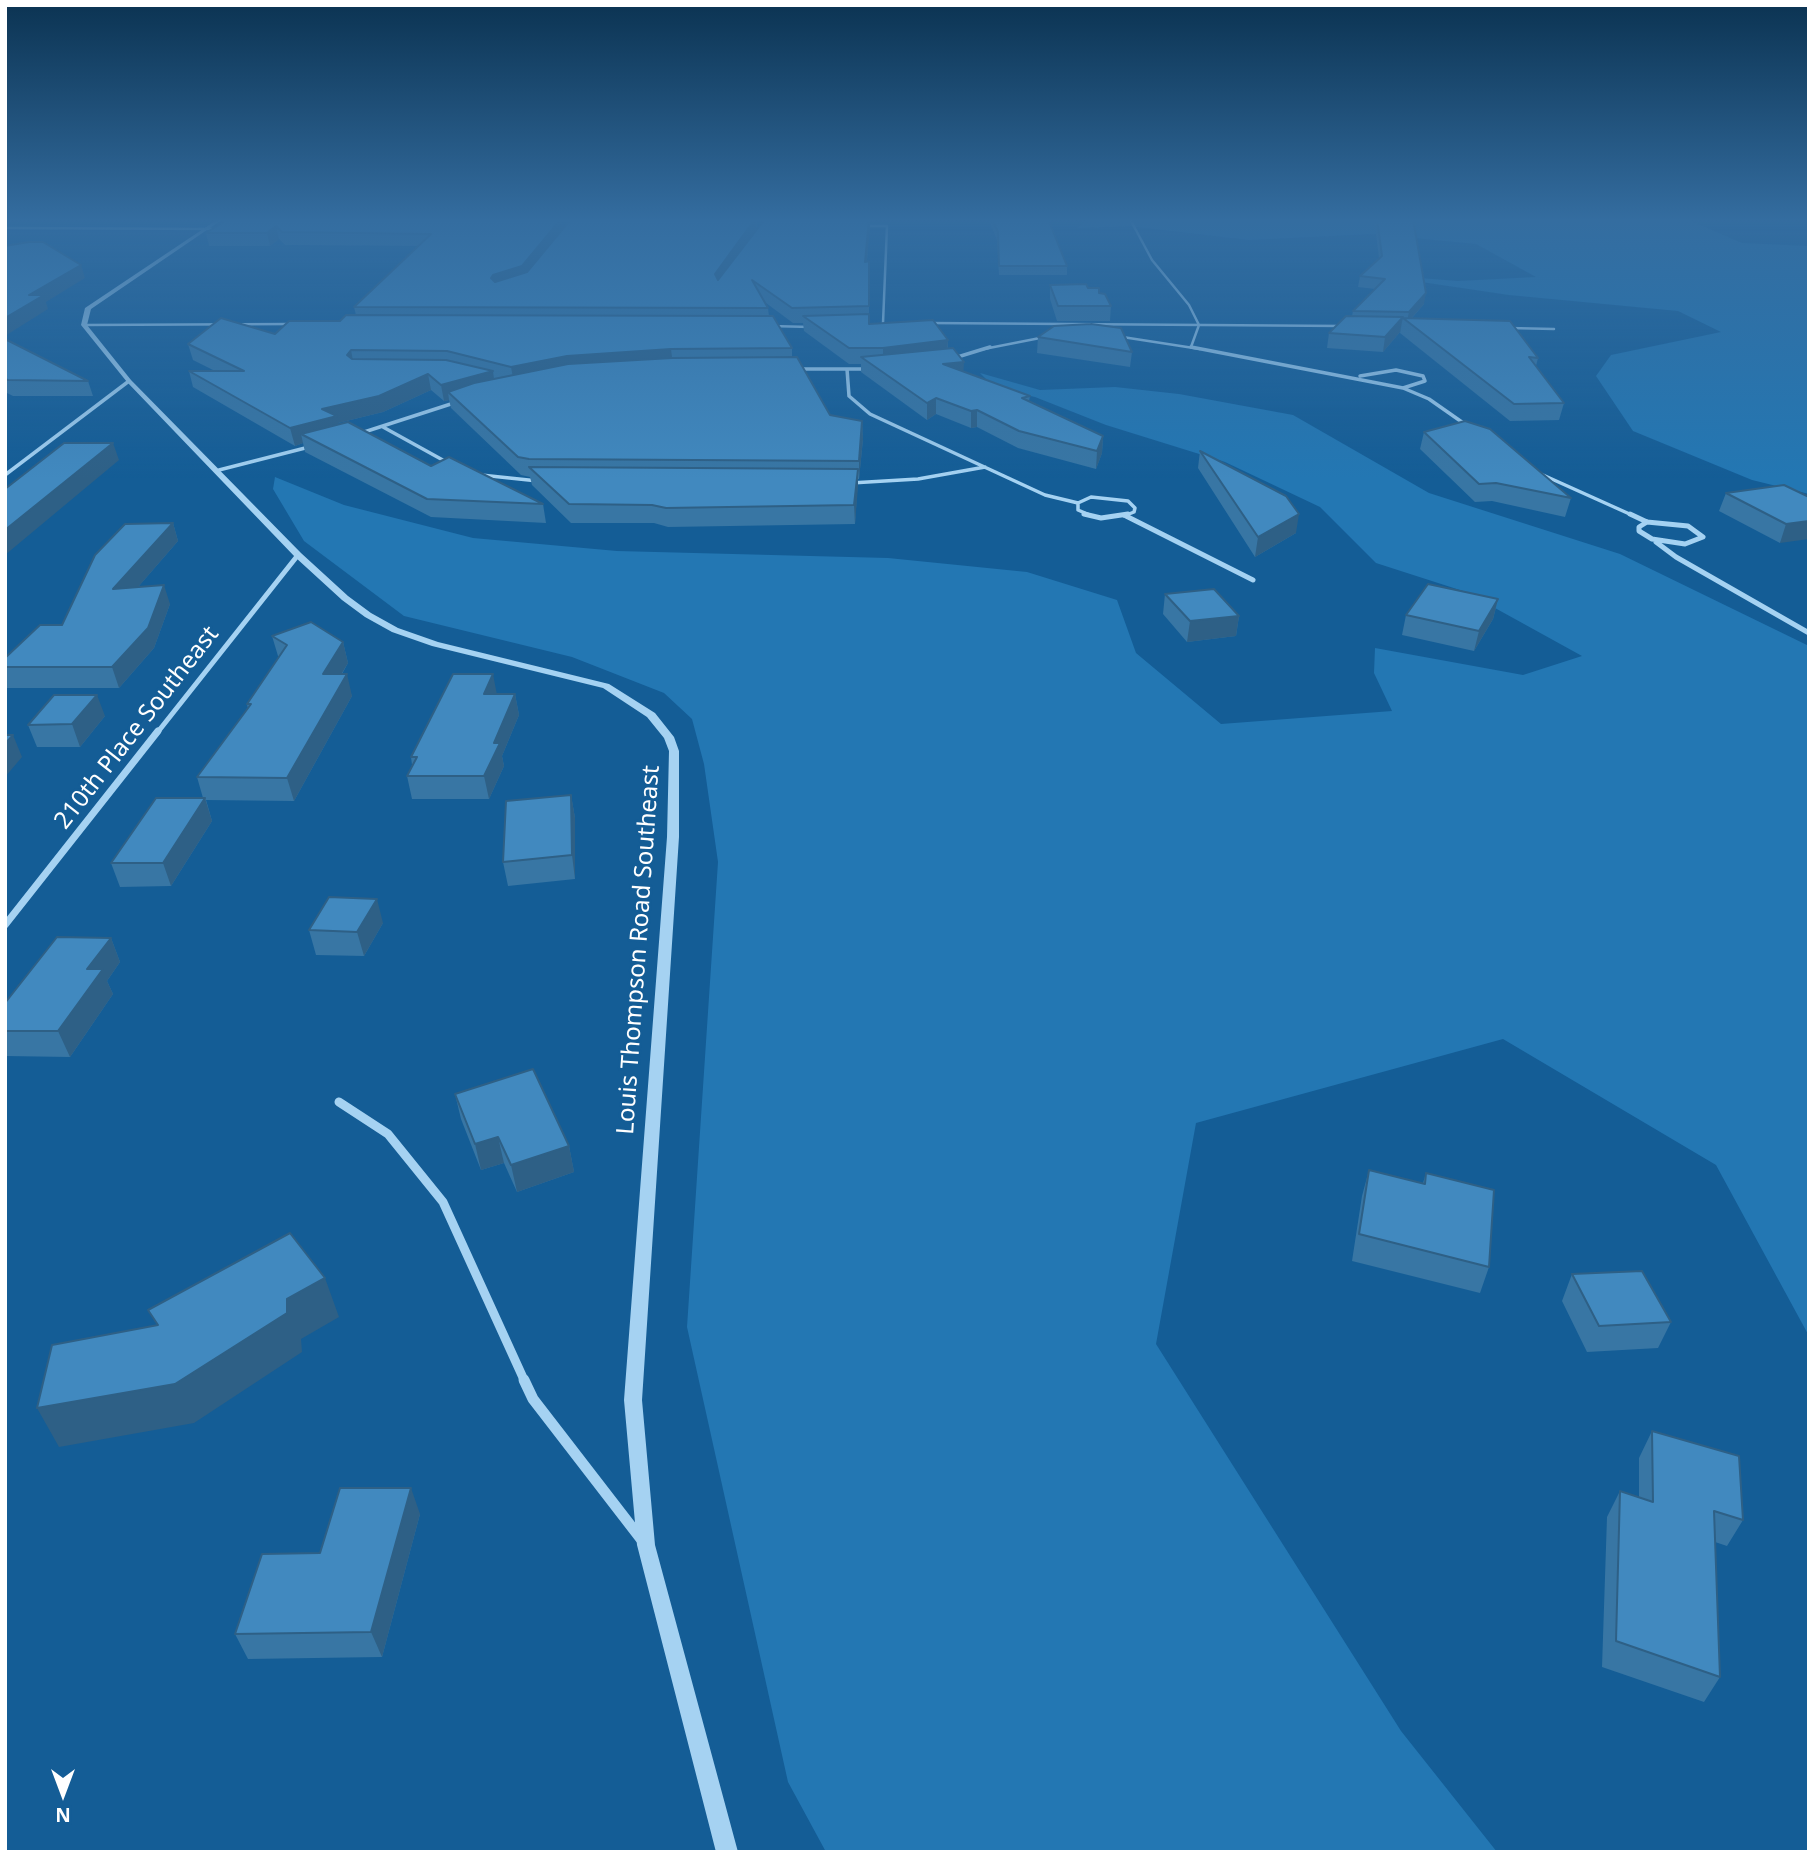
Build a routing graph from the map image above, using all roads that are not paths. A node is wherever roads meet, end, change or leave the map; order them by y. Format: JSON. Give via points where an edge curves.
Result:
{"nodes":[{"id":1,"x":92,"y":306,"type":"edge"},
{"id":2,"x":884,"y":306,"type":"edge"},
{"id":3,"x":1188,"y":306,"type":"edge"},
{"id":4,"x":924,"y":323,"type":"edge"},
{"id":5,"x":300,"y":324,"type":"edge"},
{"id":6,"x":875,"y":324,"type":"edge"},
{"id":7,"x":84,"y":325,"type":"junction"},
{"id":8,"x":1199,"y":325,"type":"junction"},
{"id":9,"x":762,"y":326,"type":"edge"},
{"id":10,"x":815,"y":327,"type":"edge"},
{"id":11,"x":1356,"y":327,"type":"edge"},
{"id":12,"x":1501,"y":328,"type":"edge"},
{"id":13,"x":1554,"y":329,"type":"dead end"},
{"id":14,"x":1054,"y":335,"type":"edge"},
{"id":15,"x":1110,"y":336,"type":"edge"},
{"id":16,"x":1191,"y":347,"type":"junction"},
{"id":17,"x":946,"y":361,"type":"edge"},
{"id":18,"x":883,"y":368,"type":"edge"},
{"id":19,"x":780,"y":369,"type":"edge"},
{"id":20,"x":847,"y":369,"type":"junction"},
{"id":21,"x":1356,"y":377,"type":"junction"},
{"id":22,"x":129,"y":381,"type":"junction"},
{"id":23,"x":1403,"y":388,"type":"junction"},
{"id":24,"x":466,"y":399,"type":"edge"},
{"id":25,"x":383,"y":427,"type":"junction"},
{"id":26,"x":1474,"y":431,"type":"edge"},
{"id":27,"x":345,"y":437,"type":"edge"},
{"id":28,"x":320,"y":444,"type":"edge"},
{"id":29,"x":456,"y":467,"type":"edge"},
{"id":30,"x":985,"y":467,"type":"junction"},
{"id":31,"x":1531,"y":469,"type":"edge"},
{"id":32,"x":219,"y":470,"type":"junction"},
{"id":33,"x":476,"y":474,"type":"edge"},
{"id":34,"x":5,"y":475,"type":"edge"},
{"id":35,"x":545,"y":481,"type":"edge"},
{"id":36,"x":845,"y":483,"type":"edge"},
{"id":37,"x":1078,"y":503,"type":"junction"},
{"id":38,"x":1125,"y":516,"type":"junction"},
{"id":39,"x":1647,"y":522,"type":"junction"},
{"id":40,"x":1652,"y":539,"type":"junction"},
{"id":41,"x":298,"y":555,"type":"junction"},
{"id":42,"x":1253,"y":580,"type":"dead end"},
{"id":43,"x":1809,"y":633,"type":"edge"},
{"id":44,"x":5,"y":925,"type":"edge"},
{"id":45,"x":339,"y":1102,"type":"dead end"},
{"id":46,"x":646,"y":1545,"type":"junction"},
{"id":47,"x":727,"y":1852,"type":"edge"}],
"edges":[{"from":1,"to":7,"type":"street"},
{"from":2,"to":6,"type":"street","via":[[883,323]]},
{"from":3,"to":8,"type":"street"},
{"from":4,"to":8,"type":"street"},
{"from":5,"to":7,"type":"street"},
{"from":7,"to":22,"type":"street","name":"Louis Thompson Road Southeast"},
{"from":8,"to":11,"type":"street"},
{"from":8,"to":16,"type":"street"},
{"from":9,"to":10,"type":"street"},
{"from":12,"to":13,"type":"street"},
{"from":14,"to":17,"type":"street","via":[[1000,344]]},
{"from":15,"to":16,"type":"street"},
{"from":16,"to":21,"type":"street"},
{"from":18,"to":20,"type":"street"},
{"from":19,"to":20,"type":"street"},
{"from":20,"to":30,"type":"street","via":[[846,388],[856,405]]},
{"from":21,"to":23,"type":"street"},
{"from":21,"to":23,"type":"street","via":[[1396,370],[1423,376],[1424,381]]},
{"from":22,"to":32,"type":"street","name":"Louis Thompson Road Southeast"},
{"from":22,"to":34,"type":"street"},
{"from":23,"to":26,"type":"street","via":[[1429,399]]},
{"from":24,"to":25,"type":"street"},
{"from":25,"to":27,"type":"street"},
{"from":25,"to":29,"type":"street"},
{"from":28,"to":32,"type":"street"},
{"from":30,"to":36,"type":"street","via":[[918,479]]},
{"from":30,"to":37,"type":"street","via":[[1045,495]]},
{"from":31,"to":39,"type":"street"},
{"from":32,"to":41,"type":"street","name":"Louis Thompson Road Southeast"},
{"from":33,"to":35,"type":"street"},
{"from":37,"to":38,"type":"street","via":[[1078,510],[1091,516]]},
{"from":37,"to":38,"type":"street","via":[[1091,497],[1120,498],[1135,508]]},
{"from":38,"to":42,"type":"street"},
{"from":39,"to":40,"type":"street","via":[[1639,531]]},
{"from":39,"to":40,"type":"street","via":[[1688,526],[1703,537],[1685,544]]},
{"from":40,"to":43,"type":"street"},
{"from":41,"to":44,"type":"street","name":"210th Place Southeast"},
{"from":41,"to":46,"type":"street","name":"Louis Thompson Road Southeast","via":[[345,598],[395,630],[606,686],[651,715],[674,751],[673,837],[633,1399]]},
{"from":45,"to":46,"type":"street","via":[[388,1134],[443,1202],[533,1399]]},
{"from":46,"to":47,"type":"street","name":"Louis Thompson Road Southeast"}]}
